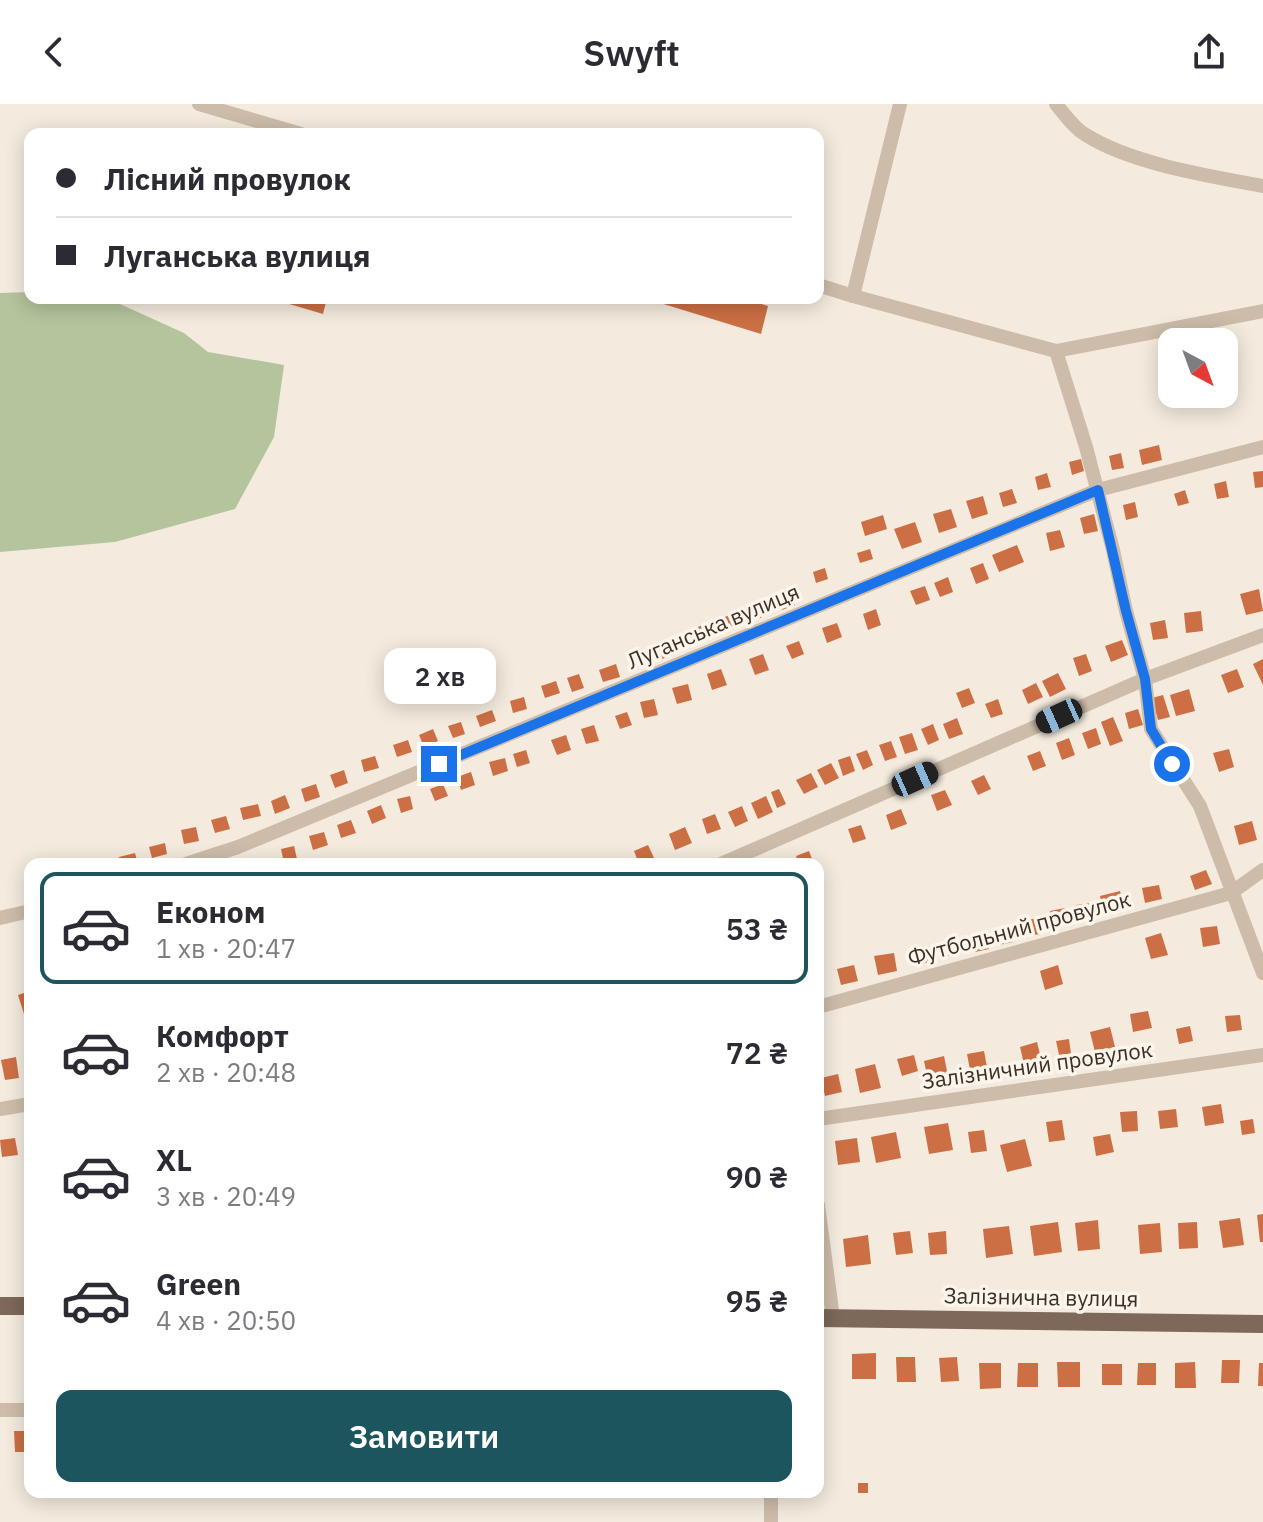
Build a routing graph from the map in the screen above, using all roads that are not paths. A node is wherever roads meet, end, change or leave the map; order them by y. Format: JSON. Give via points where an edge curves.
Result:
{"nodes":[{"id":1,"x":199,"y":104,"type":"edge"},
{"id":2,"x":900,"y":104,"type":"edge"},
{"id":3,"x":1056,"y":104,"type":"edge"},
{"id":4,"x":281,"y":128,"type":"edge"},
{"id":5,"x":1263,"y":186,"type":"edge"},
{"id":6,"x":824,"y":287,"type":"edge"},
{"id":7,"x":853,"y":296,"type":"junction"},
{"id":8,"x":1263,"y":311,"type":"edge"},
{"id":9,"x":1056,"y":351,"type":"junction"},
{"id":10,"x":1263,"y":447,"type":"edge"},
{"id":11,"x":1098,"y":490,"type":"junction"},
{"id":12,"x":1263,"y":635,"type":"edge"},
{"id":13,"x":1145,"y":679,"type":"junction"},
{"id":14,"x":204,"y":858,"type":"edge"},
{"id":15,"x":735,"y":858,"type":"edge"},
{"id":16,"x":1263,"y":870,"type":"edge"},
{"id":17,"x":1231,"y":893,"type":"junction"},
{"id":18,"x":24,"y":912,"type":"edge"},
{"id":19,"x":0,"y":918,"type":"edge"},
{"id":20,"x":1263,"y":973,"type":"edge"},
{"id":21,"x":824,"y":1005,"type":"edge"},
{"id":22,"x":1263,"y":1055,"type":"edge"},
{"id":23,"x":24,"y":1105,"type":"edge"},
{"id":24,"x":0,"y":1109,"type":"edge"},
{"id":25,"x":824,"y":1118,"type":"edge"},
{"id":26,"x":0,"y":1306,"type":"edge"},
{"id":27,"x":24,"y":1306,"type":"edge"},
{"id":28,"x":825,"y":1318,"type":"edge"},
{"id":29,"x":1263,"y":1324,"type":"edge"},
{"id":30,"x":0,"y":1410,"type":"edge"},
{"id":31,"x":24,"y":1410,"type":"edge"},
{"id":32,"x":771,"y":1498,"type":"edge"},
{"id":33,"x":771,"y":1522,"type":"edge"}],
"edges":[{"from":1,"to":4,"type":"street"},
{"from":2,"to":7,"type":"street"},
{"from":3,"to":5,"type":"street","via":[[1084,134],[1105,145],[1175,168]]},
{"from":6,"to":7,"type":"street"},
{"from":7,"to":9,"type":"street"},
{"from":8,"to":9,"type":"street"},
{"from":9,"to":11,"type":"street"},
{"from":10,"to":11,"type":"street","name":"Луганська вулиця"},
{"from":11,"to":13,"type":"street"},
{"from":11,"to":14,"type":"street","name":"Луганська вулиця"},
{"from":12,"to":13,"type":"street"},
{"from":13,"to":15,"type":"street"},
{"from":13,"to":17,"type":"street","via":[[1151,729],[1200,806]]},
{"from":16,"to":17,"type":"street"},
{"from":17,"to":20,"type":"street"},
{"from":17,"to":21,"type":"street","name":"Футбольний провулок"},
{"from":18,"to":19,"type":"street"},
{"from":22,"to":25,"type":"street","name":"Залізничний провулок"},
{"from":23,"to":24,"type":"street"},
{"from":26,"to":27,"type":"main road"},
{"from":28,"to":29,"type":"main road","name":"Залізнична вулиця"},
{"from":30,"to":31,"type":"street"},
{"from":32,"to":33,"type":"street"}]}
